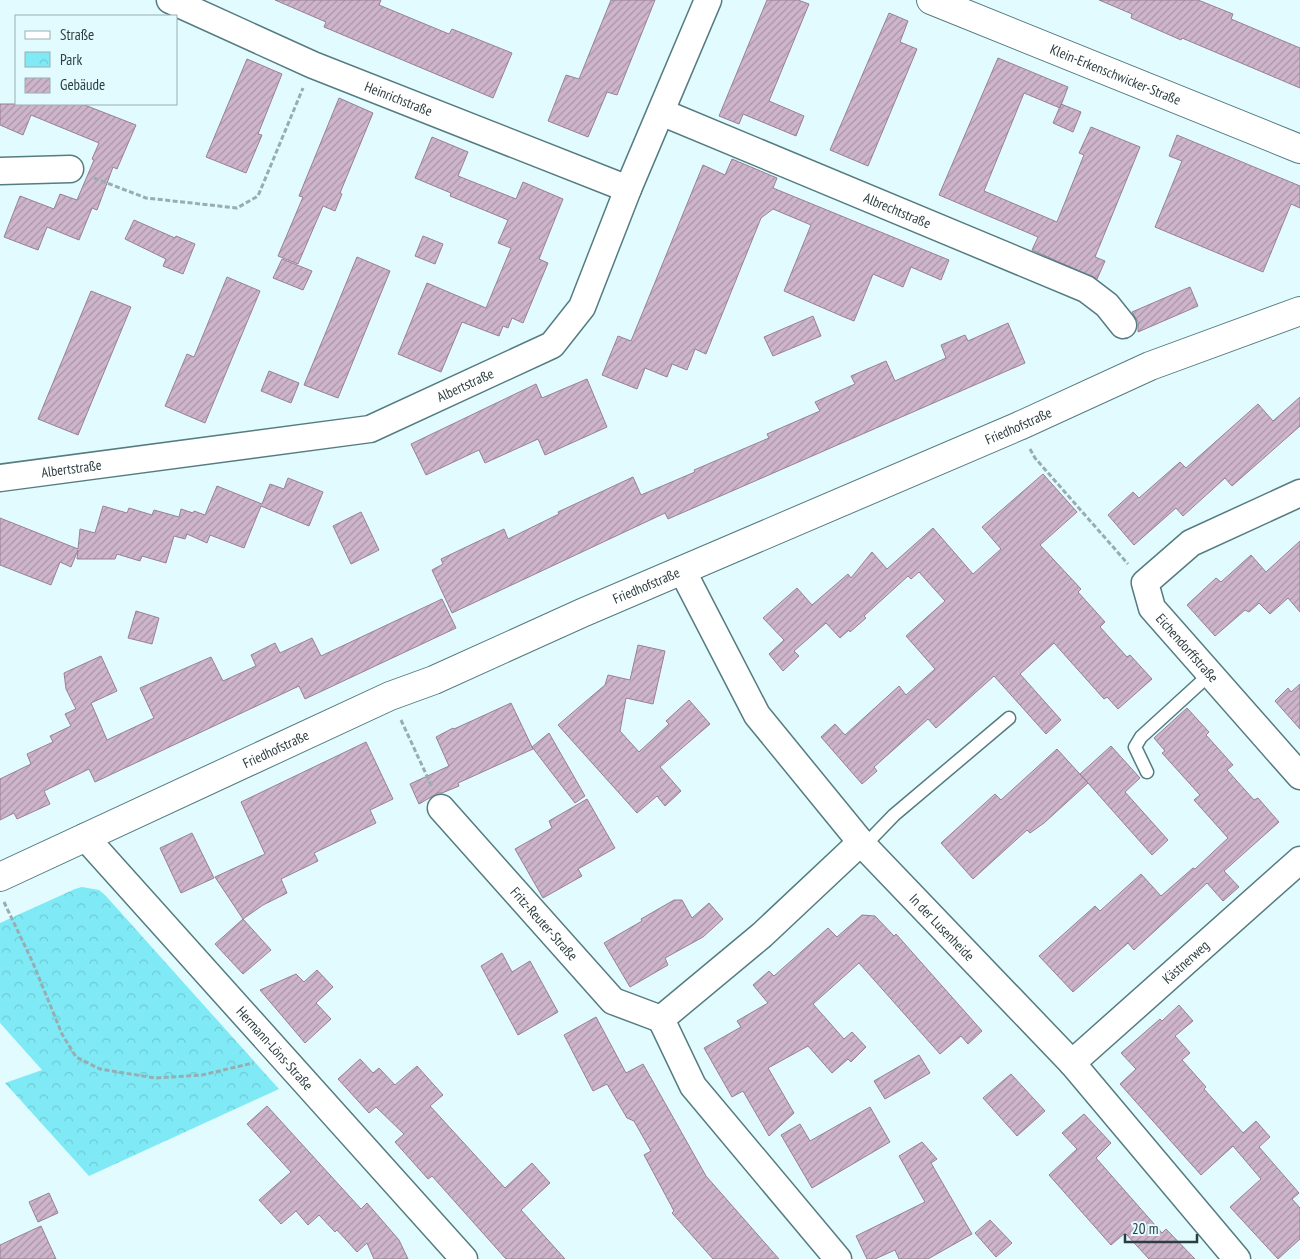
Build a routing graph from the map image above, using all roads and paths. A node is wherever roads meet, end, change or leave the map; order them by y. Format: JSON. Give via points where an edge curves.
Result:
{"nodes":[{"id":1,"x":170,"y":0,"type":"edge"},
{"id":2,"x":708,"y":0,"type":"edge"},
{"id":3,"x":932,"y":0,"type":"edge"},
{"id":4,"x":313,"y":65,"type":"junction"},
{"id":5,"x":661,"y":112,"type":"junction"},
{"id":6,"x":1300,"y":150,"type":"edge"},
{"id":7,"x":70,"y":169,"type":"joint"},
{"id":8,"x":0,"y":171,"type":"edge"},
{"id":9,"x":628,"y":189,"type":"junction"},
{"id":10,"x":1300,"y":311,"type":"edge"},
{"id":11,"x":1122,"y":325,"type":"dead end"},
{"id":12,"x":1019,"y":426,"type":"junction"},
{"id":13,"x":0,"y":478,"type":"edge"},
{"id":14,"x":1300,"y":493,"type":"edge"},
{"id":15,"x":682,"y":570,"type":"junction"},
{"id":16,"x":1145,"y":583,"type":"junction"},
{"id":17,"x":1210,"y":674,"type":"junction"},
{"id":18,"x":390,"y":696,"type":"junction"},
{"id":19,"x":1009,"y":718,"type":"dead end"},
{"id":20,"x":1147,"y":772,"type":"dead end"},
{"id":21,"x":1300,"y":776,"type":"edge"},
{"id":22,"x":441,"y":808,"type":"joint"},
{"id":23,"x":85,"y":837,"type":"junction"},
{"id":24,"x":862,"y":844,"type":"junction"},
{"id":25,"x":1300,"y":860,"type":"edge"},
{"id":26,"x":0,"y":877,"type":"edge"},
{"id":27,"x":0,"y":895,"type":"edge"},
{"id":28,"x":661,"y":1019,"type":"junction"},
{"id":29,"x":277,"y":1050,"type":"junction"},
{"id":30,"x":1072,"y":1063,"type":"junction"},
{"id":31,"x":464,"y":1259,"type":"edge"},
{"id":32,"x":838,"y":1259,"type":"edge"},
{"id":33,"x":1237,"y":1259,"type":"edge"}],
"edges":[{"from":1,"to":4,"type":"street","name":"Heinrichstraße"},
{"from":2,"to":5,"type":"street","name":"Albertstraße"},
{"from":3,"to":6,"type":"main road","name":"Klein-Erkenschwicker-Straße"},
{"from":4,"to":7,"type":"path","via":[[258,196],[236,208],[146,198]]},
{"from":4,"to":9,"type":"street","name":"Heinrichstraße"},
{"from":5,"to":9,"type":"street","name":"Albertstraße"},
{"from":5,"to":11,"type":"street","name":"Albrechtstraße","via":[[1086,290],[1107,305]]},
{"from":7,"to":8,"type":"street"},
{"from":9,"to":13,"type":"street","name":"Albertstraße","via":[[582,307],[552,345],[370,429]]},
{"from":10,"to":12,"type":"main road","name":"Friedhofstraße","via":[[1150,366]]},
{"from":12,"to":15,"type":"main road","name":"Friedhofstraße"},
{"from":12,"to":16,"type":"path","via":[[1035,458]]},
{"from":14,"to":16,"type":"street","via":[[1191,543]]},
{"from":15,"to":18,"type":"main road","name":"Friedhofstraße","via":[[434,680]]},
{"from":15,"to":24,"type":"street","name":"In der Lusenheide","via":[[756,715]]},
{"from":16,"to":17,"type":"street","name":"Eichendorffstraße","via":[[1152,608]]},
{"from":17,"to":20,"type":"lane","via":[[1141,737],[1135,747]]},
{"from":17,"to":21,"type":"street","name":"Eichendorffstraße"},
{"from":18,"to":22,"type":"path"},
{"from":18,"to":23,"type":"main road","name":"Friedhofstraße"},
{"from":19,"to":24,"type":"lane"},
{"from":22,"to":28,"type":"street","name":"Fritz-Reuter-Straße","via":[[613,1001]]},
{"from":23,"to":26,"type":"main road","name":"Friedhofstraße"},
{"from":23,"to":29,"type":"street","name":"Hermann-Löns-Straße"},
{"from":24,"to":28,"type":"street","via":[[762,935]]},
{"from":24,"to":30,"type":"street","name":"In der Lusenheide"},
{"from":25,"to":30,"type":"street","name":"Kästnerweg"},
{"from":27,"to":29,"type":"path","via":[[62,1034],[76,1057],[100,1069],[155,1078],[210,1074],[252,1064]]},
{"from":28,"to":32,"type":"street","via":[[693,1086]]},
{"from":29,"to":31,"type":"street","name":"Hermann-Löns-Straße"},
{"from":30,"to":33,"type":"street","name":"In der Lusenheide"}]}
